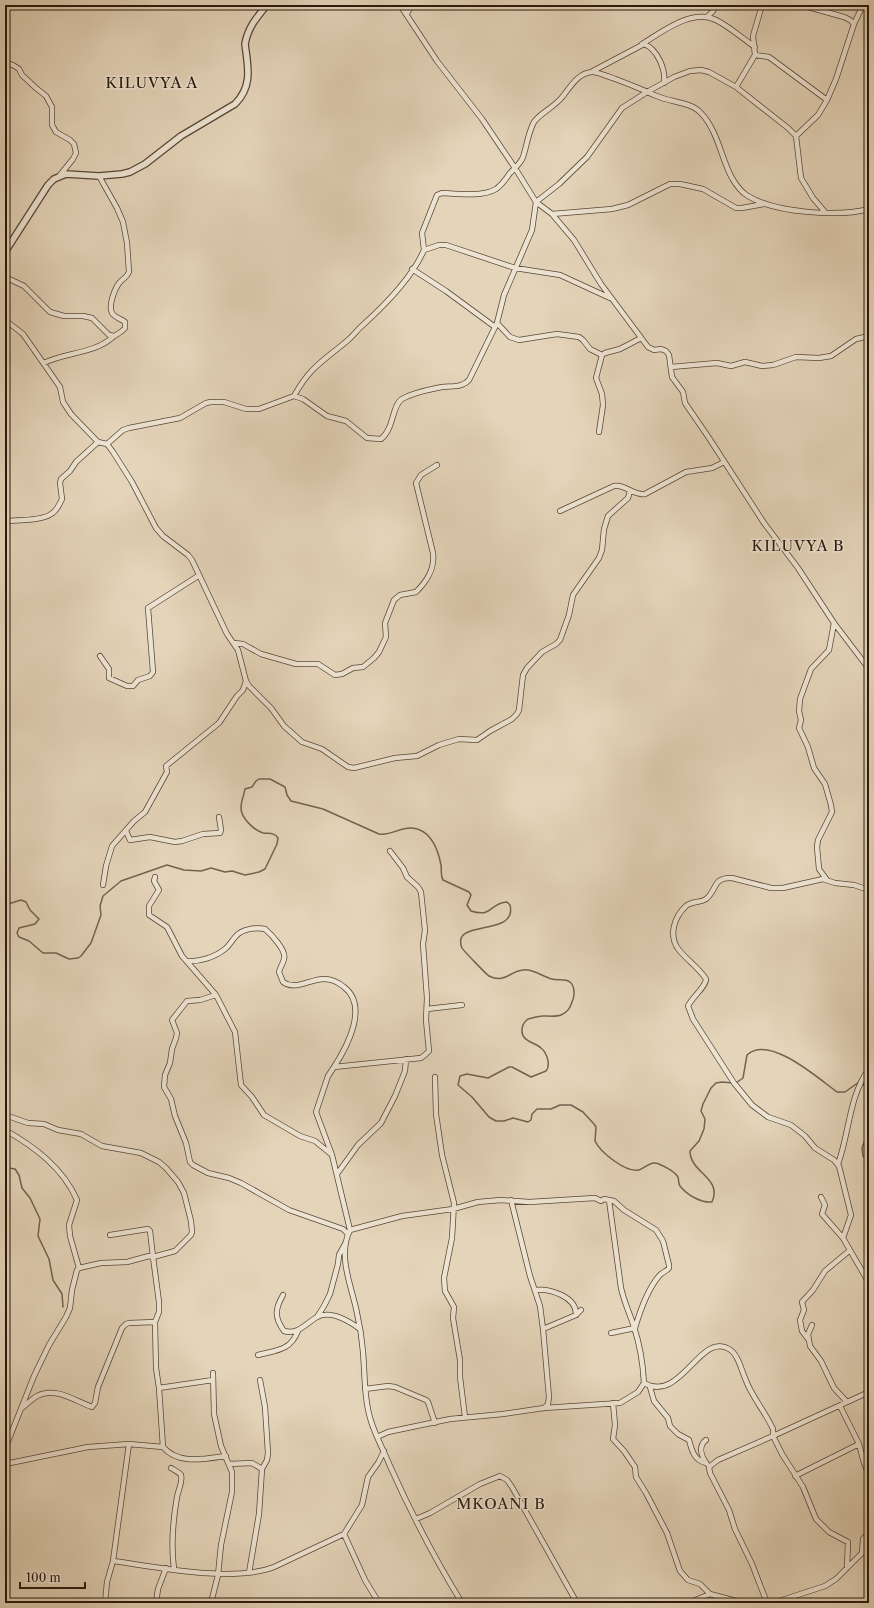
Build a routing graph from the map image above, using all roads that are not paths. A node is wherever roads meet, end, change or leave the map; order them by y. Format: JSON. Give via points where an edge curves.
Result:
{"nodes":[{"id":1,"x":267,"y":5,"type":"edge"},
{"id":2,"x":400,"y":5,"type":"edge"},
{"id":3,"x":411,"y":5,"type":"edge"},
{"id":4,"x":715,"y":5,"type":"edge"},
{"id":5,"x":762,"y":5,"type":"edge"},
{"id":6,"x":802,"y":5,"type":"edge"},
{"id":7,"x":863,"y":5,"type":"edge"},
{"id":8,"x":407,"y":14,"type":"junction"},
{"id":9,"x":707,"y":17,"type":"junction"},
{"id":10,"x":854,"y":24,"type":"junction"},
{"id":11,"x":642,"y":44,"type":"junction"},
{"id":12,"x":755,"y":47,"type":"junction"},
{"id":13,"x":755,"y":55,"type":"junction"},
{"id":14,"x":5,"y":63,"type":"edge"},
{"id":15,"x":593,"y":72,"type":"junction"},
{"id":16,"x":665,"y":73,"type":"junction"},
{"id":17,"x":674,"y":77,"type":"junction"},
{"id":18,"x":664,"y":83,"type":"junction"},
{"id":19,"x":736,"y":87,"type":"junction"},
{"id":20,"x":647,"y":92,"type":"junction"},
{"id":21,"x":827,"y":100,"type":"junction"},
{"id":22,"x":796,"y":136,"type":"junction"},
{"id":23,"x":516,"y":168,"type":"junction"},
{"id":24,"x":60,"y":175,"type":"junction"},
{"id":25,"x":99,"y":176,"type":"junction"},
{"id":26,"x":536,"y":202,"type":"junction"},
{"id":27,"x":764,"y":204,"type":"junction"},
{"id":28,"x":869,"y":209,"type":"edge"},
{"id":29,"x":825,"y":212,"type":"junction"},
{"id":30,"x":552,"y":214,"type":"junction"},
{"id":31,"x":424,"y":250,"type":"junction"},
{"id":32,"x":5,"y":252,"type":"edge"},
{"id":33,"x":516,"y":268,"type":"junction"},
{"id":34,"x":412,"y":269,"type":"junction"},
{"id":35,"x":5,"y":277,"type":"edge"},
{"id":36,"x":612,"y":299,"type":"junction"},
{"id":37,"x":5,"y":320,"type":"edge"},
{"id":38,"x":496,"y":325,"type":"junction"},
{"id":39,"x":114,"y":336,"type":"junction"},
{"id":40,"x":869,"y":336,"type":"edge"},
{"id":41,"x":641,"y":338,"type":"junction"},
{"id":42,"x":602,"y":355,"type":"junction"},
{"id":43,"x":44,"y":363,"type":"junction"},
{"id":44,"x":671,"y":367,"type":"junction"},
{"id":45,"x":294,"y":396,"type":"junction"},
{"id":46,"x":598,"y":432,"type":"dead end"},
{"id":47,"x":98,"y":442,"type":"junction"},
{"id":48,"x":106,"y":444,"type":"junction"},
{"id":49,"x":724,"y":462,"type":"junction"},
{"id":50,"x":437,"y":465,"type":"dead end"},
{"id":51,"x":630,"y":490,"type":"junction"},
{"id":52,"x":560,"y":511,"type":"dead end"},
{"id":53,"x":5,"y":521,"type":"edge"},
{"id":54,"x":198,"y":576,"type":"junction"},
{"id":55,"x":834,"y":623,"type":"junction"},
{"id":56,"x":234,"y":643,"type":"junction"},
{"id":57,"x":100,"y":656,"type":"dead end"},
{"id":58,"x":869,"y":669,"type":"edge"},
{"id":59,"x":246,"y":681,"type":"junction"},
{"id":60,"x":219,"y":817,"type":"dead end"},
{"id":61,"x":126,"y":832,"type":"junction"},
{"id":62,"x":390,"y":851,"type":"dead end"},
{"id":63,"x":154,"y":877,"type":"dead end"},
{"id":64,"x":827,"y":880,"type":"junction"},
{"id":65,"x":103,"y":885,"type":"dead end"},
{"id":66,"x":869,"y":890,"type":"edge"},
{"id":67,"x":187,"y":961,"type":"junction"},
{"id":68,"x":216,"y":995,"type":"junction"},
{"id":69,"x":462,"y":1005,"type":"dead end"},
{"id":70,"x":428,"y":1009,"type":"junction"},
{"id":71,"x":406,"y":1060,"type":"junction"},
{"id":72,"x":334,"y":1067,"type":"junction"},
{"id":73,"x":869,"y":1069,"type":"edge"},
{"id":74,"x":435,"y":1077,"type":"dead end"},
{"id":75,"x":5,"y":1115,"type":"edge"},
{"id":76,"x":5,"y":1130,"type":"edge"},
{"id":77,"x":332,"y":1155,"type":"junction"},
{"id":78,"x":838,"y":1164,"type":"junction"},
{"id":79,"x":337,"y":1174,"type":"junction"},
{"id":80,"x":821,"y":1197,"type":"dead end"},
{"id":81,"x":511,"y":1200,"type":"junction"},
{"id":82,"x":609,"y":1200,"type":"junction"},
{"id":83,"x":453,"y":1209,"type":"junction"},
{"id":84,"x":349,"y":1232,"type":"junction"},
{"id":85,"x":110,"y":1235,"type":"dead end"},
{"id":86,"x":843,"y":1238,"type":"junction"},
{"id":87,"x":346,"y":1242,"type":"junction"},
{"id":88,"x":850,"y":1251,"type":"junction"},
{"id":89,"x":153,"y":1257,"type":"junction"},
{"id":90,"x":79,"y":1268,"type":"junction"},
{"id":91,"x":869,"y":1283,"type":"edge"},
{"id":92,"x":535,"y":1290,"type":"junction"},
{"id":93,"x":283,"y":1295,"type":"dead end"},
{"id":94,"x":581,"y":1310,"type":"dead end"},
{"id":95,"x":576,"y":1314,"type":"junction"},
{"id":96,"x":317,"y":1317,"type":"junction"},
{"id":97,"x":155,"y":1322,"type":"junction"},
{"id":98,"x":812,"y":1325,"type":"dead end"},
{"id":99,"x":360,"y":1328,"type":"junction"},
{"id":100,"x":635,"y":1328,"type":"junction"},
{"id":101,"x":543,"y":1329,"type":"junction"},
{"id":102,"x":298,"y":1330,"type":"junction"},
{"id":103,"x":611,"y":1332,"type":"dead end"},
{"id":104,"x":808,"y":1339,"type":"junction"},
{"id":105,"x":258,"y":1354,"type":"dead end"},
{"id":106,"x":213,"y":1373,"type":"dead end"},
{"id":107,"x":213,"y":1380,"type":"junction"},
{"id":108,"x":260,"y":1380,"type":"dead end"},
{"id":109,"x":644,"y":1383,"type":"junction"},
{"id":110,"x":650,"y":1387,"type":"junction"},
{"id":111,"x":159,"y":1388,"type":"junction"},
{"id":112,"x":366,"y":1389,"type":"junction"},
{"id":113,"x":869,"y":1392,"type":"edge"},
{"id":114,"x":847,"y":1402,"type":"junction"},
{"id":115,"x":613,"y":1403,"type":"junction"},
{"id":116,"x":840,"y":1406,"type":"junction"},
{"id":117,"x":22,"y":1408,"type":"junction"},
{"id":118,"x":544,"y":1408,"type":"junction"},
{"id":119,"x":465,"y":1417,"type":"junction"},
{"id":120,"x":435,"y":1423,"type":"junction"},
{"id":121,"x":773,"y":1436,"type":"junction"},
{"id":122,"x":377,"y":1437,"type":"junction"},
{"id":123,"x":706,"y":1440,"type":"dead end"},
{"id":124,"x":129,"y":1444,"type":"junction"},
{"id":125,"x":859,"y":1444,"type":"junction"},
{"id":126,"x":163,"y":1447,"type":"junction"},
{"id":127,"x":5,"y":1449,"type":"edge"},
{"id":128,"x":384,"y":1451,"type":"junction"},
{"id":129,"x":226,"y":1456,"type":"junction"},
{"id":130,"x":5,"y":1464,"type":"edge"},
{"id":131,"x":229,"y":1464,"type":"junction"},
{"id":132,"x":708,"y":1465,"type":"junction"},
{"id":133,"x":171,"y":1468,"type":"dead end"},
{"id":134,"x":262,"y":1469,"type":"junction"},
{"id":135,"x":869,"y":1475,"type":"edge"},
{"id":136,"x":795,"y":1476,"type":"junction"},
{"id":137,"x":416,"y":1519,"type":"junction"},
{"id":138,"x":869,"y":1532,"type":"edge"},
{"id":139,"x":344,"y":1534,"type":"junction"},
{"id":140,"x":113,"y":1561,"type":"junction"},
{"id":141,"x":166,"y":1568,"type":"junction"},
{"id":142,"x":848,"y":1568,"type":"junction"},
{"id":143,"x":174,"y":1569,"type":"junction"},
{"id":144,"x":249,"y":1573,"type":"junction"},
{"id":145,"x":218,"y":1575,"type":"junction"},
{"id":146,"x":710,"y":1594,"type":"junction"},
{"id":147,"x":105,"y":1603,"type":"edge"},
{"id":148,"x":156,"y":1603,"type":"edge"},
{"id":149,"x":211,"y":1603,"type":"edge"},
{"id":150,"x":379,"y":1603,"type":"edge"},
{"id":151,"x":462,"y":1603,"type":"edge"},
{"id":152,"x":577,"y":1603,"type":"edge"},
{"id":153,"x":688,"y":1603,"type":"edge"},
{"id":154,"x":744,"y":1603,"type":"edge"},
{"id":155,"x":767,"y":1603,"type":"edge"},
{"id":156,"x":773,"y":1603,"type":"edge"}],
"edges":[{"from":1,"to":25,"type":"street","via":[[252,23],[246,37],[247,87],[240,99],[138,168],[122,174]]},
{"from":2,"to":8,"type":"street"},
{"from":3,"to":8,"type":"street"},
{"from":4,"to":9,"type":"street"},
{"from":5,"to":12,"type":"street","via":[[753,36]]},
{"from":6,"to":10,"type":"street","via":[[844,17]]},
{"from":7,"to":10,"type":"street"},
{"from":8,"to":23,"type":"street","via":[[437,61]]},
{"from":9,"to":11,"type":"street","via":[[684,20]]},
{"from":9,"to":12,"type":"street","via":[[724,24]]},
{"from":10,"to":21,"type":"street"},
{"from":11,"to":15,"type":"street"},
{"from":11,"to":16,"type":"street","via":[[650,47]]},
{"from":12,"to":13,"type":"street"},
{"from":13,"to":19,"type":"street"},
{"from":13,"to":21,"type":"street","via":[[769,57]]},
{"from":14,"to":24,"type":"street","via":[[19,69],[22,75],[46,96],[51,104],[51,120],[56,132],[74,144],[76,153]]},
{"from":15,"to":20,"type":"street","via":[[629,83]]},
{"from":15,"to":23,"type":"street","via":[[577,78],[556,104],[539,116]]},
{"from":16,"to":17,"type":"street"},
{"from":16,"to":18,"type":"street"},
{"from":17,"to":18,"type":"street"},
{"from":17,"to":19,"type":"street","via":[[701,70]]},
{"from":18,"to":20,"type":"street"},
{"from":19,"to":22,"type":"street"},
{"from":20,"to":26,"type":"street","via":[[622,108],[588,157]]},
{"from":20,"to":27,"type":"street","via":[[700,112],[714,134],[738,188]]},
{"from":21,"to":22,"type":"street","via":[[818,115]]},
{"from":22,"to":29,"type":"street","via":[[801,178]]},
{"from":23,"to":26,"type":"street"},
{"from":23,"to":31,"type":"street","via":[[501,185],[490,192],[438,194],[422,234]]},
{"from":24,"to":25,"type":"street"},
{"from":24,"to":32,"type":"street","via":[[48,185]]},
{"from":25,"to":39,"type":"street","via":[[123,222],[128,256],[127,276],[120,282],[111,306],[113,314],[126,325],[123,331]]},
{"from":26,"to":30,"type":"street"},
{"from":26,"to":33,"type":"street","via":[[532,230]]},
{"from":27,"to":29,"type":"street"},
{"from":27,"to":30,"type":"street","via":[[736,208],[703,189],[670,184],[612,209]]},
{"from":28,"to":29,"type":"street","via":[[841,214]]},
{"from":30,"to":36,"type":"street","via":[[574,240]]},
{"from":31,"to":33,"type":"street","via":[[446,245]]},
{"from":31,"to":34,"type":"street"},
{"from":33,"to":36,"type":"street","via":[[560,274]]},
{"from":33,"to":38,"type":"street","via":[[504,295]]},
{"from":34,"to":38,"type":"street"},
{"from":34,"to":45,"type":"street","via":[[382,309],[307,375]]},
{"from":35,"to":39,"type":"street","via":[[24,286],[50,312],[92,318],[105,332]]},
{"from":36,"to":41,"type":"street"},
{"from":37,"to":43,"type":"street","via":[[23,334]]},
{"from":38,"to":42,"type":"street","via":[[510,337],[519,340],[557,334],[579,337],[590,349]]},
{"from":38,"to":45,"type":"street","via":[[470,380],[461,386],[438,388],[403,398],[381,439],[367,438],[346,421],[327,416],[303,399]]},
{"from":39,"to":43,"type":"street","via":[[102,345]]},
{"from":40,"to":44,"type":"street","via":[[856,339],[831,356],[819,358],[796,357],[762,366],[745,362],[731,366],[717,363]]},
{"from":41,"to":42,"type":"street"},
{"from":41,"to":44,"type":"street","via":[[651,349],[666,351],[671,359]]},
{"from":42,"to":46,"type":"street","via":[[596,378],[603,406]]},
{"from":43,"to":47,"type":"street","via":[[60,387],[63,402],[71,414]]},
{"from":44,"to":49,"type":"street","via":[[672,377],[683,392],[685,403]]},
{"from":45,"to":48,"type":"street","via":[[259,409],[211,402],[180,418],[123,430]]},
{"from":47,"to":48,"type":"street"},
{"from":47,"to":53,"type":"street","via":[[61,479],[62,499],[54,512],[42,518]]},
{"from":48,"to":54,"type":"street","via":[[132,482],[156,528],[190,558]]},
{"from":49,"to":51,"type":"street","via":[[712,468],[686,472],[645,494]]},
{"from":49,"to":55,"type":"street"},
{"from":50,"to":56,"type":"street","via":[[420,475],[416,483],[433,553],[432,571],[416,592],[402,594],[394,600],[385,623],[386,637],[383,644],[366,665],[335,675],[318,664],[296,664]]},
{"from":51,"to":52,"type":"street","via":[[614,486]]},
{"from":51,"to":59,"type":"street","via":[[628,498],[608,516],[599,558],[573,595],[560,640],[542,652],[523,675],[519,710],[512,719],[477,740],[459,739],[439,744],[417,756],[348,767],[322,749],[302,742],[284,726]]},
{"from":54,"to":56,"type":"street","via":[[226,634]]},
{"from":54,"to":57,"type":"street","via":[[148,608],[153,672],[150,676],[138,680],[133,686],[128,686],[109,678],[109,669]]},
{"from":55,"to":58,"type":"street"},
{"from":55,"to":64,"type":"street","via":[[829,650],[812,669],[800,699],[799,711],[799,728],[814,768],[825,784],[832,804],[832,812],[817,847],[819,869]]},
{"from":56,"to":59,"type":"street"},
{"from":59,"to":61,"type":"street","via":[[243,690],[219,723],[166,766],[167,772],[151,804]]},
{"from":60,"to":61,"type":"street","via":[[220,832],[182,841],[150,837],[130,840]]},
{"from":61,"to":65,"type":"street","via":[[112,846]]},
{"from":62,"to":70,"type":"street","via":[[407,877],[421,892]]},
{"from":63,"to":67,"type":"street","via":[[159,890],[149,906],[149,915],[167,927],[176,947]]},
{"from":64,"to":66,"type":"street"},
{"from":64,"to":78,"type":"street","via":[[774,889],[726,877],[715,885],[706,899],[686,905],[678,916],[673,932],[678,949],[706,979],[704,986],[692,998],[688,1009],[734,1083],[752,1105],[768,1117],[791,1125],[815,1148]]},
{"from":67,"to":68,"type":"street"},
{"from":67,"to":72,"type":"street","via":[[208,958],[230,945],[237,935],[246,930],[265,929],[276,940],[284,954],[285,959],[279,972],[283,982],[299,985],[328,979],[344,987],[352,997],[355,1006],[354,1026],[345,1050]]},
{"from":68,"to":77,"type":"street","via":[[235,1032],[242,1087],[264,1115],[300,1136],[318,1143]]},
{"from":68,"to":84,"type":"street","via":[[187,1001],[172,1020],[177,1033],[164,1087],[171,1099],[190,1162],[208,1173],[228,1178],[289,1210]]},
{"from":69,"to":70,"type":"street"},
{"from":70,"to":71,"type":"street","via":[[426,1020],[429,1051],[424,1057]]},
{"from":71,"to":72,"type":"street"},
{"from":71,"to":79,"type":"street","via":[[398,1090],[381,1123],[358,1144]]},
{"from":72,"to":77,"type":"street","via":[[328,1076],[316,1112]]},
{"from":73,"to":78,"type":"street","via":[[861,1081]]},
{"from":74,"to":83,"type":"street","via":[[436,1114]]},
{"from":75,"to":89,"type":"street","via":[[28,1123],[44,1124],[58,1130],[81,1134],[102,1146],[141,1153],[166,1168],[184,1193],[192,1232],[175,1251]]},
{"from":76,"to":90,"type":"street","via":[[46,1157],[72,1186],[77,1200],[69,1225]]},
{"from":77,"to":79,"type":"street"},
{"from":78,"to":86,"type":"street","via":[[851,1215]]},
{"from":79,"to":84,"type":"street"},
{"from":80,"to":86,"type":"street","via":[[825,1205],[822,1214]]},
{"from":81,"to":82,"type":"street"},
{"from":81,"to":83,"type":"street","via":[[478,1202]]},
{"from":81,"to":92,"type":"street"},
{"from":82,"to":100,"type":"street","via":[[623,1297]]},
{"from":82,"to":100,"type":"street","via":[[656,1230],[663,1241],[668,1258],[669,1268],[655,1280]]},
{"from":83,"to":84,"type":"street","via":[[402,1216]]},
{"from":83,"to":119,"type":"street","via":[[452,1238],[444,1278],[445,1291],[454,1307],[453,1318]]},
{"from":84,"to":87,"type":"street"},
{"from":85,"to":89,"type":"street","via":[[148,1229]]},
{"from":86,"to":88,"type":"street"},
{"from":87,"to":96,"type":"street","via":[[339,1255],[330,1294]]},
{"from":87,"to":99,"type":"street","via":[[346,1268]]},
{"from":88,"to":91,"type":"street"},
{"from":88,"to":104,"type":"street","via":[[825,1271],[802,1302],[804,1310],[800,1320],[802,1331]]},
{"from":89,"to":90,"type":"street"},
{"from":89,"to":97,"type":"street","via":[[160,1302]]},
{"from":90,"to":117,"type":"street","via":[[66,1318],[49,1345]]},
{"from":92,"to":95,"type":"street","via":[[549,1290],[568,1298],[575,1307]]},
{"from":92,"to":101,"type":"street"},
{"from":93,"to":102,"type":"street","via":[[276,1311],[281,1327],[289,1332]]},
{"from":94,"to":95,"type":"street"},
{"from":95,"to":101,"type":"street"},
{"from":96,"to":99,"type":"street","via":[[330,1315]]},
{"from":96,"to":102,"type":"street"},
{"from":97,"to":111,"type":"street"},
{"from":97,"to":117,"type":"street","via":[[129,1323],[122,1328],[92,1407],[51,1392],[38,1395]]},
{"from":98,"to":104,"type":"street"},
{"from":99,"to":112,"type":"street"},
{"from":100,"to":103,"type":"street"},
{"from":100,"to":109,"type":"street"},
{"from":101,"to":118,"type":"street","via":[[549,1397]]},
{"from":102,"to":105,"type":"street","via":[[285,1348]]},
{"from":104,"to":114,"type":"street","via":[[830,1382]]},
{"from":106,"to":107,"type":"street"},
{"from":107,"to":111,"type":"street"},
{"from":107,"to":129,"type":"street","via":[[214,1414]]},
{"from":108,"to":134,"type":"street","via":[[265,1407],[268,1453]]},
{"from":109,"to":110,"type":"street"},
{"from":109,"to":115,"type":"street","via":[[638,1392],[629,1398],[620,1403]]},
{"from":110,"to":121,"type":"street","via":[[668,1385],[708,1350],[719,1346],[729,1348],[771,1425]]},
{"from":110,"to":132,"type":"street","via":[[654,1401],[668,1418],[670,1426],[689,1440],[696,1458]]},
{"from":111,"to":126,"type":"street"},
{"from":112,"to":120,"type":"street","via":[[395,1387],[426,1400]]},
{"from":112,"to":122,"type":"street","via":[[370,1420]]},
{"from":113,"to":114,"type":"street"},
{"from":114,"to":116,"type":"street"},
{"from":115,"to":118,"type":"street"},
{"from":115,"to":146,"type":"street","via":[[613,1439],[634,1467],[636,1477],[667,1533],[680,1571],[688,1580],[700,1584]]},
{"from":116,"to":121,"type":"street"},
{"from":116,"to":125,"type":"street"},
{"from":117,"to":127,"type":"street"},
{"from":118,"to":119,"type":"street"},
{"from":119,"to":120,"type":"street"},
{"from":120,"to":122,"type":"street","via":[[388,1432]]},
{"from":121,"to":132,"type":"street"},
{"from":121,"to":136,"type":"street"},
{"from":122,"to":128,"type":"street"},
{"from":123,"to":132,"type":"street","via":[[701,1447]]},
{"from":124,"to":126,"type":"street"},
{"from":124,"to":130,"type":"street","via":[[88,1447]]},
{"from":124,"to":140,"type":"street"},
{"from":125,"to":135,"type":"street"},
{"from":125,"to":136,"type":"street"},
{"from":126,"to":129,"type":"street","via":[[168,1454],[182,1459]]},
{"from":128,"to":137,"type":"street"},
{"from":128,"to":139,"type":"street","via":[[368,1477],[362,1505]]},
{"from":129,"to":131,"type":"street"},
{"from":131,"to":134,"type":"street","via":[[252,1463]]},
{"from":131,"to":145,"type":"street","via":[[232,1472],[232,1492],[221,1545]]},
{"from":132,"to":155,"type":"street"},
{"from":133,"to":143,"type":"street","via":[[181,1475],[174,1520]]},
{"from":134,"to":144,"type":"street","via":[[259,1514]]},
{"from":136,"to":142,"type":"street","via":[[807,1496],[816,1519],[825,1529],[848,1542]]},
{"from":137,"to":151,"type":"street"},
{"from":137,"to":152,"type":"street","via":[[480,1484],[500,1476],[504,1477]]},
{"from":138,"to":142,"type":"street","via":[[863,1539],[862,1553]]},
{"from":139,"to":144,"type":"street","via":[[274,1568]]},
{"from":139,"to":150,"type":"street","via":[[365,1580]]},
{"from":140,"to":141,"type":"street"},
{"from":140,"to":147,"type":"street"},
{"from":141,"to":143,"type":"street"},
{"from":141,"to":148,"type":"street"},
{"from":142,"to":156,"type":"street","via":[[825,1586]]},
{"from":143,"to":145,"type":"street"},
{"from":144,"to":145,"type":"street"},
{"from":145,"to":149,"type":"street"},
{"from":146,"to":153,"type":"street"},
{"from":146,"to":154,"type":"street"}]}
